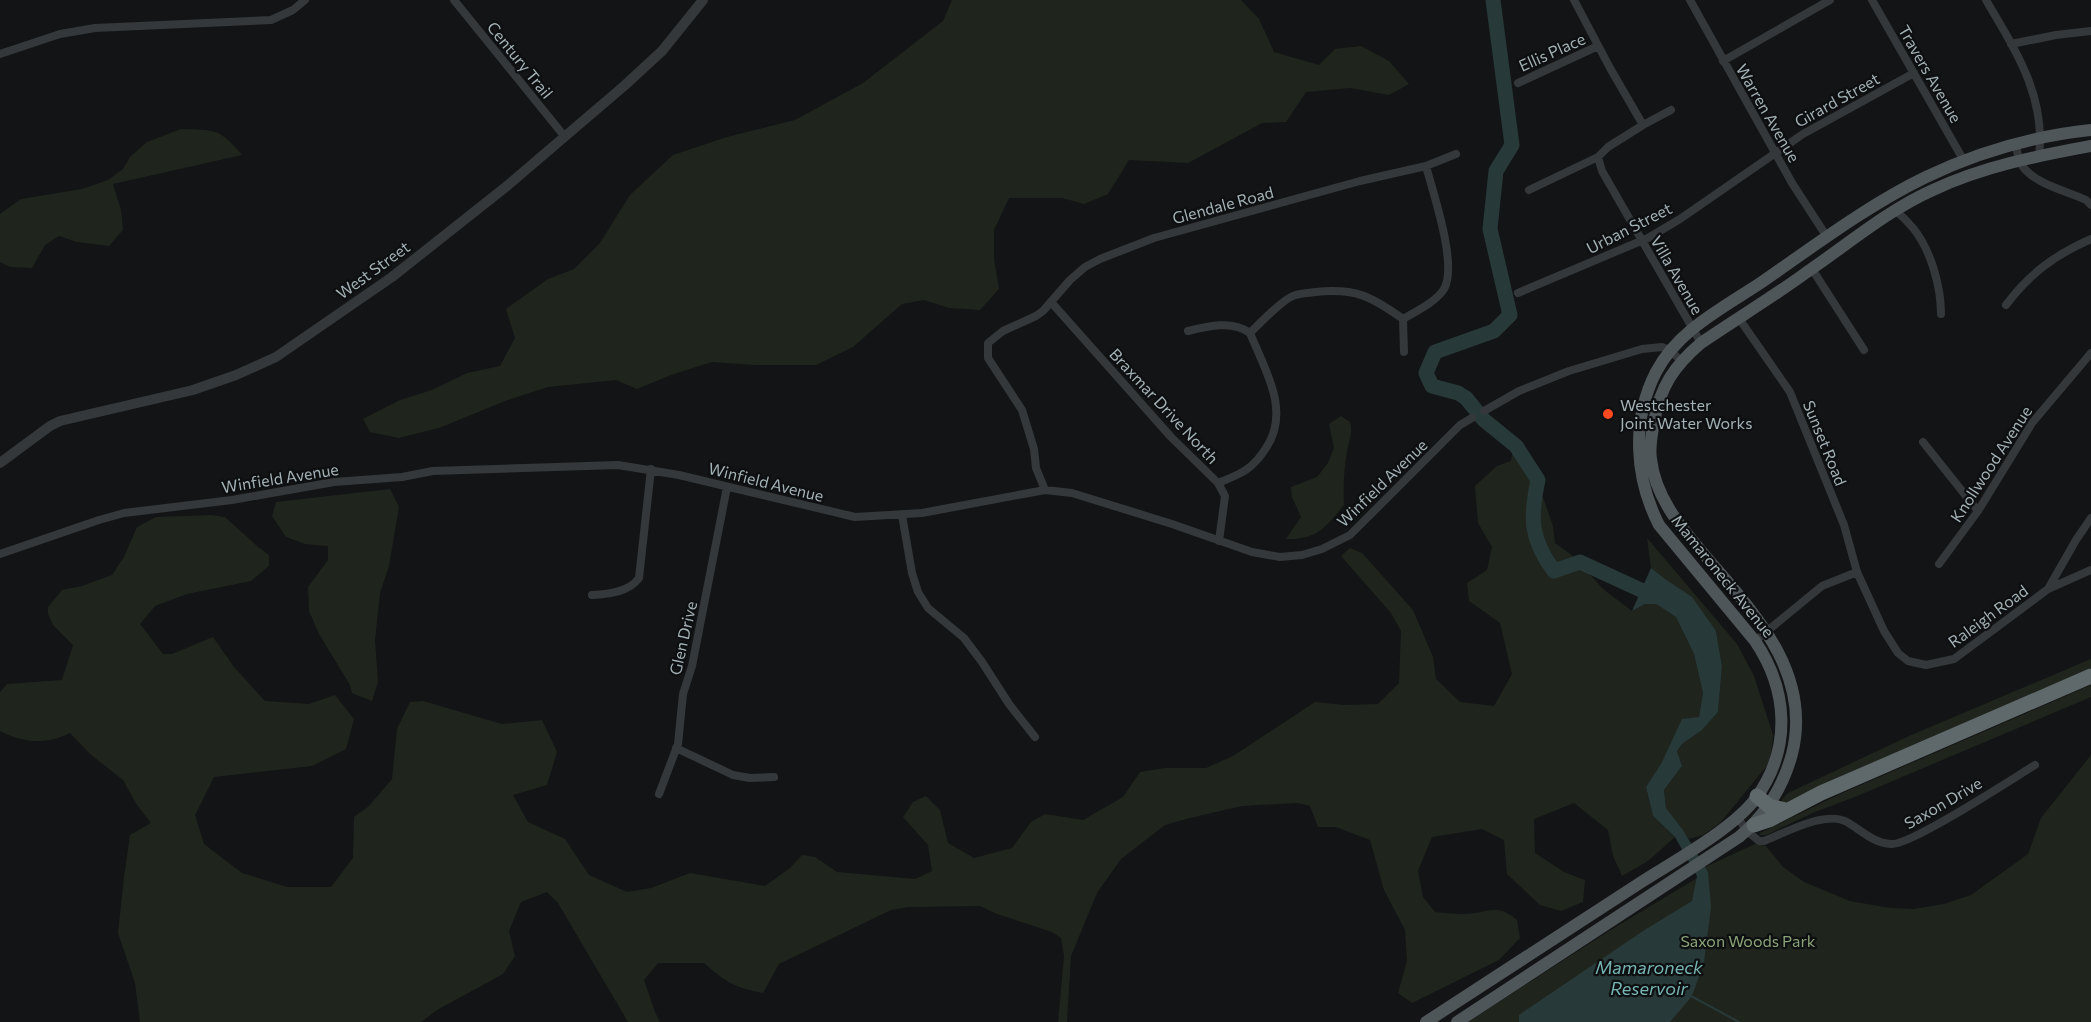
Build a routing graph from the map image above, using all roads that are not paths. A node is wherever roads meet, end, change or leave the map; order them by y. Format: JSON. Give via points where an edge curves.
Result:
{"nodes":[{"id":1,"x":305,"y":0,"type":"edge"},
{"id":2,"x":454,"y":0,"type":"edge"},
{"id":3,"x":703,"y":0,"type":"edge"},
{"id":4,"x":1574,"y":0,"type":"edge"},
{"id":5,"x":1690,"y":0,"type":"edge"},
{"id":6,"x":1830,"y":0,"type":"edge"},
{"id":7,"x":1872,"y":0,"type":"edge"},
{"id":8,"x":1986,"y":0,"type":"edge"},
{"id":9,"x":2091,"y":31,"type":"edge"},
{"id":10,"x":2011,"y":44,"type":"junction"},
{"id":11,"x":1598,"y":46,"type":"junction"},
{"id":12,"x":0,"y":54,"type":"edge"},
{"id":13,"x":1723,"y":61,"type":"junction"},
{"id":14,"x":1914,"y":73,"type":"junction"},
{"id":15,"x":1518,"y":83,"type":"dead end"},
{"id":16,"x":1671,"y":110,"type":"dead end"},
{"id":17,"x":1643,"y":125,"type":"junction"},
{"id":18,"x":2091,"y":130,"type":"edge"},
{"id":19,"x":565,"y":137,"type":"junction"},
{"id":20,"x":2041,"y":137,"type":"junction"},
{"id":21,"x":2016,"y":144,"type":"junction"},
{"id":22,"x":2091,"y":146,"type":"edge"},
{"id":23,"x":1775,"y":153,"type":"junction"},
{"id":24,"x":1456,"y":154,"type":"dead end"},
{"id":25,"x":2039,"y":156,"type":"junction"},
{"id":26,"x":1598,"y":157,"type":"junction"},
{"id":27,"x":2019,"y":160,"type":"junction"},
{"id":28,"x":1964,"y":161,"type":"junction"},
{"id":29,"x":1426,"y":166,"type":"junction"},
{"id":30,"x":1529,"y":190,"type":"dead end"},
{"id":31,"x":2091,"y":205,"type":"edge"},
{"id":32,"x":1896,"y":211,"type":"junction"},
{"id":33,"x":1827,"y":237,"type":"junction"},
{"id":34,"x":2091,"y":239,"type":"edge"},
{"id":35,"x":1642,"y":241,"type":"junction"},
{"id":36,"x":1812,"y":269,"type":"junction"},
{"id":37,"x":1518,"y":293,"type":"dead end"},
{"id":38,"x":1051,"y":302,"type":"junction"},
{"id":39,"x":2006,"y":305,"type":"dead end"},
{"id":40,"x":1941,"y":314,"type":"dead end"},
{"id":41,"x":1738,"y":318,"type":"junction"},
{"id":42,"x":1403,"y":319,"type":"junction"},
{"id":43,"x":1693,"y":328,"type":"junction"},
{"id":44,"x":1188,"y":331,"type":"dead end"},
{"id":45,"x":1250,"y":333,"type":"junction"},
{"id":46,"x":1701,"y":343,"type":"junction"},
{"id":47,"x":1670,"y":350,"type":"junction"},
{"id":48,"x":1864,"y":350,"type":"dead end"},
{"id":49,"x":1404,"y":352,"type":"dead end"},
{"id":50,"x":2091,"y":352,"type":"edge"},
{"id":51,"x":1682,"y":361,"type":"junction"},
{"id":52,"x":1484,"y":411,"type":"dead end"},
{"id":53,"x":1472,"y":418,"type":"dead end"},
{"id":54,"x":1923,"y":442,"type":"dead end"},
{"id":55,"x":0,"y":463,"type":"edge"},
{"id":56,"x":651,"y":470,"type":"junction"},
{"id":57,"x":1218,"y":483,"type":"junction"},
{"id":58,"x":727,"y":487,"type":"junction"},
{"id":59,"x":1045,"y":490,"type":"junction"},
{"id":60,"x":1978,"y":511,"type":"junction"},
{"id":61,"x":902,"y":514,"type":"junction"},
{"id":62,"x":2091,"y":518,"type":"edge"},
{"id":63,"x":1219,"y":541,"type":"junction"},
{"id":64,"x":0,"y":555,"type":"edge"},
{"id":65,"x":1939,"y":564,"type":"dead end"},
{"id":66,"x":2091,"y":570,"type":"edge"},
{"id":67,"x":1857,"y":572,"type":"junction"},
{"id":68,"x":1865,"y":589,"type":"joint"},
{"id":69,"x":2048,"y":589,"type":"junction"},
{"id":70,"x":592,"y":595,"type":"dead end"},
{"id":71,"x":1767,"y":631,"type":"junction"},
{"id":72,"x":1755,"y":641,"type":"junction"},
{"id":73,"x":2091,"y":676,"type":"edge"},
{"id":74,"x":1035,"y":737,"type":"dead end"},
{"id":75,"x":676,"y":748,"type":"junction"},
{"id":76,"x":2035,"y":765,"type":"dead end"},
{"id":77,"x":774,"y":777,"type":"dead end"},
{"id":78,"x":659,"y":794,"type":"dead end"},
{"id":79,"x":1763,"y":801,"type":"junction"},
{"id":80,"x":1786,"y":810,"type":"junction"},
{"id":81,"x":1737,"y":817,"type":"junction"},
{"id":82,"x":1750,"y":828,"type":"junction"},
{"id":83,"x":1426,"y":1022,"type":"edge"},
{"id":84,"x":1457,"y":1022,"type":"edge"}],
"edges":[{"from":1,"to":12,"type":"street","via":[[271,20],[95,28],[60,34]]},
{"from":2,"to":19,"type":"street","name":"Century Trail"},
{"from":3,"to":19,"type":"street","name":"West Street","via":[[662,51]]},
{"from":4,"to":11,"type":"street"},
{"from":5,"to":13,"type":"street","name":"Warren Avenue"},
{"from":6,"to":13,"type":"street"},
{"from":7,"to":14,"type":"street","name":"Travers Avenue"},
{"from":8,"to":10,"type":"street"},
{"from":9,"to":10,"type":"street"},
{"from":10,"to":20,"type":"street","via":[[2032,84]]},
{"from":11,"to":15,"type":"street","name":"Ellis Place"},
{"from":11,"to":17,"type":"street"},
{"from":13,"to":23,"type":"street","name":"Warren Avenue"},
{"from":14,"to":23,"type":"street","name":"Girard Street"},
{"from":14,"to":28,"type":"street","name":"Travers Avenue"},
{"from":16,"to":17,"type":"street"},
{"from":17,"to":26,"type":"street"},
{"from":18,"to":20,"type":"main road","name":"Mamaroneck Avenue"},
{"from":19,"to":55,"type":"street","name":"West Street","via":[[392,277],[276,357],[193,390],[60,421]]},
{"from":20,"to":21,"type":"main road","name":"Mamaroneck Avenue"},
{"from":20,"to":25,"type":"street"},
{"from":21,"to":27,"type":"street"},
{"from":21,"to":28,"type":"main road","name":"Mamaroneck Avenue"},
{"from":22,"to":25,"type":"main road","name":"Mamaroneck Avenue"},
{"from":23,"to":33,"type":"street","name":"Warren Avenue"},
{"from":23,"to":35,"type":"street","name":"Urban Street"},
{"from":24,"to":29,"type":"street","name":"Glendale Road"},
{"from":25,"to":27,"type":"main road","name":"Mamaroneck Avenue"},
{"from":26,"to":30,"type":"street"},
{"from":26,"to":35,"type":"street","name":"Villa Avenue"},
{"from":27,"to":31,"type":"street","via":[[2037,178]]},
{"from":27,"to":32,"type":"main road","name":"Mamaroneck Avenue","via":[[1967,175]]},
{"from":28,"to":33,"type":"main road","name":"Mamaroneck Avenue","via":[[1925,177]]},
{"from":29,"to":38,"type":"street","name":"Glendale Road","via":[[1135,245],[1085,267]]},
{"from":29,"to":42,"type":"street","via":[[1446,245],[1448,278],[1436,297]]},
{"from":32,"to":36,"type":"main road","name":"Mamaroneck Avenue"},
{"from":32,"to":40,"type":"street","via":[[1914,229],[1932,265],[1941,292]]},
{"from":33,"to":43,"type":"main road","name":"Mamaroneck Avenue"},
{"from":34,"to":39,"type":"street","via":[[2039,269]]},
{"from":35,"to":37,"type":"street","name":"Urban Street"},
{"from":35,"to":43,"type":"street","name":"Villa Avenue"},
{"from":36,"to":41,"type":"main road","name":"Mamaroneck Avenue"},
{"from":36,"to":48,"type":"street"},
{"from":38,"to":57,"type":"street","name":"Braxmar Drive North","via":[[1171,437]]},
{"from":38,"to":59,"type":"street","name":"Glendale Road","via":[[1036,316],[993,338],[987,347],[988,358],[1022,410]]},
{"from":41,"to":46,"type":"main road","name":"Mamaroneck Avenue"},
{"from":41,"to":67,"type":"street","name":"Sunset Road","via":[[1790,392],[1844,525]]},
{"from":42,"to":45,"type":"street","via":[[1362,294],[1337,290],[1292,296]]},
{"from":42,"to":49,"type":"street"},
{"from":43,"to":46,"type":"street","name":"Villa Avenue"},
{"from":43,"to":47,"type":"main road","name":"Mamaroneck Avenue"},
{"from":44,"to":45,"type":"street","via":[[1224,325]]},
{"from":45,"to":57,"type":"street","via":[[1273,391],[1278,415],[1275,434],[1255,465]]},
{"from":46,"to":51,"type":"main road","name":"Mamaroneck Avenue"},
{"from":47,"to":51,"type":"street"},
{"from":47,"to":52,"type":"street","via":[[1642,349],[1569,371]]},
{"from":47,"to":72,"type":"main road","name":"Mamaroneck Avenue","via":[[1649,386],[1639,432],[1639,461],[1648,504],[1659,525]]},
{"from":50,"to":60,"type":"street","name":"Knollwood Avenue","via":[[2032,423]]},
{"from":51,"to":71,"type":"main road","name":"Mamaroneck Avenue","via":[[1658,401],[1650,457],[1654,477],[1668,509]]},
{"from":53,"to":63,"type":"street","name":"Winfield Avenue","via":[[1460,425],[1350,535],[1322,549],[1280,557]]},
{"from":54,"to":60,"type":"street"},
{"from":56,"to":58,"type":"street","name":"Winfield Avenue"},
{"from":56,"to":64,"type":"street","name":"Winfield Avenue","via":[[618,465],[475,469],[334,482],[120,514]]},
{"from":56,"to":70,"type":"street","via":[[639,578],[626,589]]},
{"from":57,"to":63,"type":"street","name":"Braxmar Drive North","via":[[1225,496]]},
{"from":58,"to":61,"type":"street","name":"Winfield Avenue","via":[[855,517]]},
{"from":58,"to":75,"type":"street","name":"Glen Drive","via":[[683,694]]},
{"from":59,"to":61,"type":"street","name":"Winfield Avenue"},
{"from":59,"to":63,"type":"street","name":"Winfield Avenue","via":[[1072,493]]},
{"from":60,"to":65,"type":"street","name":"Knollwood Avenue"},
{"from":61,"to":74,"type":"street","via":[[918,592],[928,608],[964,638]]},
{"from":62,"to":69,"type":"street"},
{"from":66,"to":69,"type":"street","name":"Raleigh Road"},
{"from":67,"to":68,"type":"street","name":"Sunset Road"},
{"from":67,"to":71,"type":"street","via":[[1822,586]]},
{"from":68,"to":69,"type":"street","name":"Raleigh Road","via":[[1898,653],[1908,661],[1926,665],[1954,659]]},
{"from":71,"to":72,"type":"street"},
{"from":71,"to":79,"type":"main road","name":"Mamaroneck Avenue","via":[[1788,673],[1795,742],[1787,772]]},
{"from":72,"to":79,"type":"main road","name":"Mamaroneck Avenue","via":[[1775,680],[1781,718],[1778,748]]},
{"from":73,"to":80,"type":"highway"},
{"from":75,"to":77,"type":"street","via":[[733,775]]},
{"from":75,"to":78,"type":"street","name":"Glen Drive"},
{"from":76,"to":82,"type":"street","name":"Saxon Drive","via":[[1904,842],[1892,844],[1869,838],[1838,819],[1801,825],[1764,842]]},
{"from":79,"to":80,"type":"highway"},
{"from":79,"to":81,"type":"main road","name":"Mamaroneck Avenue"},
{"from":79,"to":82,"type":"main road","name":"Mamaroneck Avenue"},
{"from":80,"to":82,"type":"highway"},
{"from":81,"to":82,"type":"street"},
{"from":81,"to":83,"type":"main road","name":"Mamaroneck Avenue"},
{"from":82,"to":84,"type":"main road","name":"Mamaroneck Avenue"}]}
